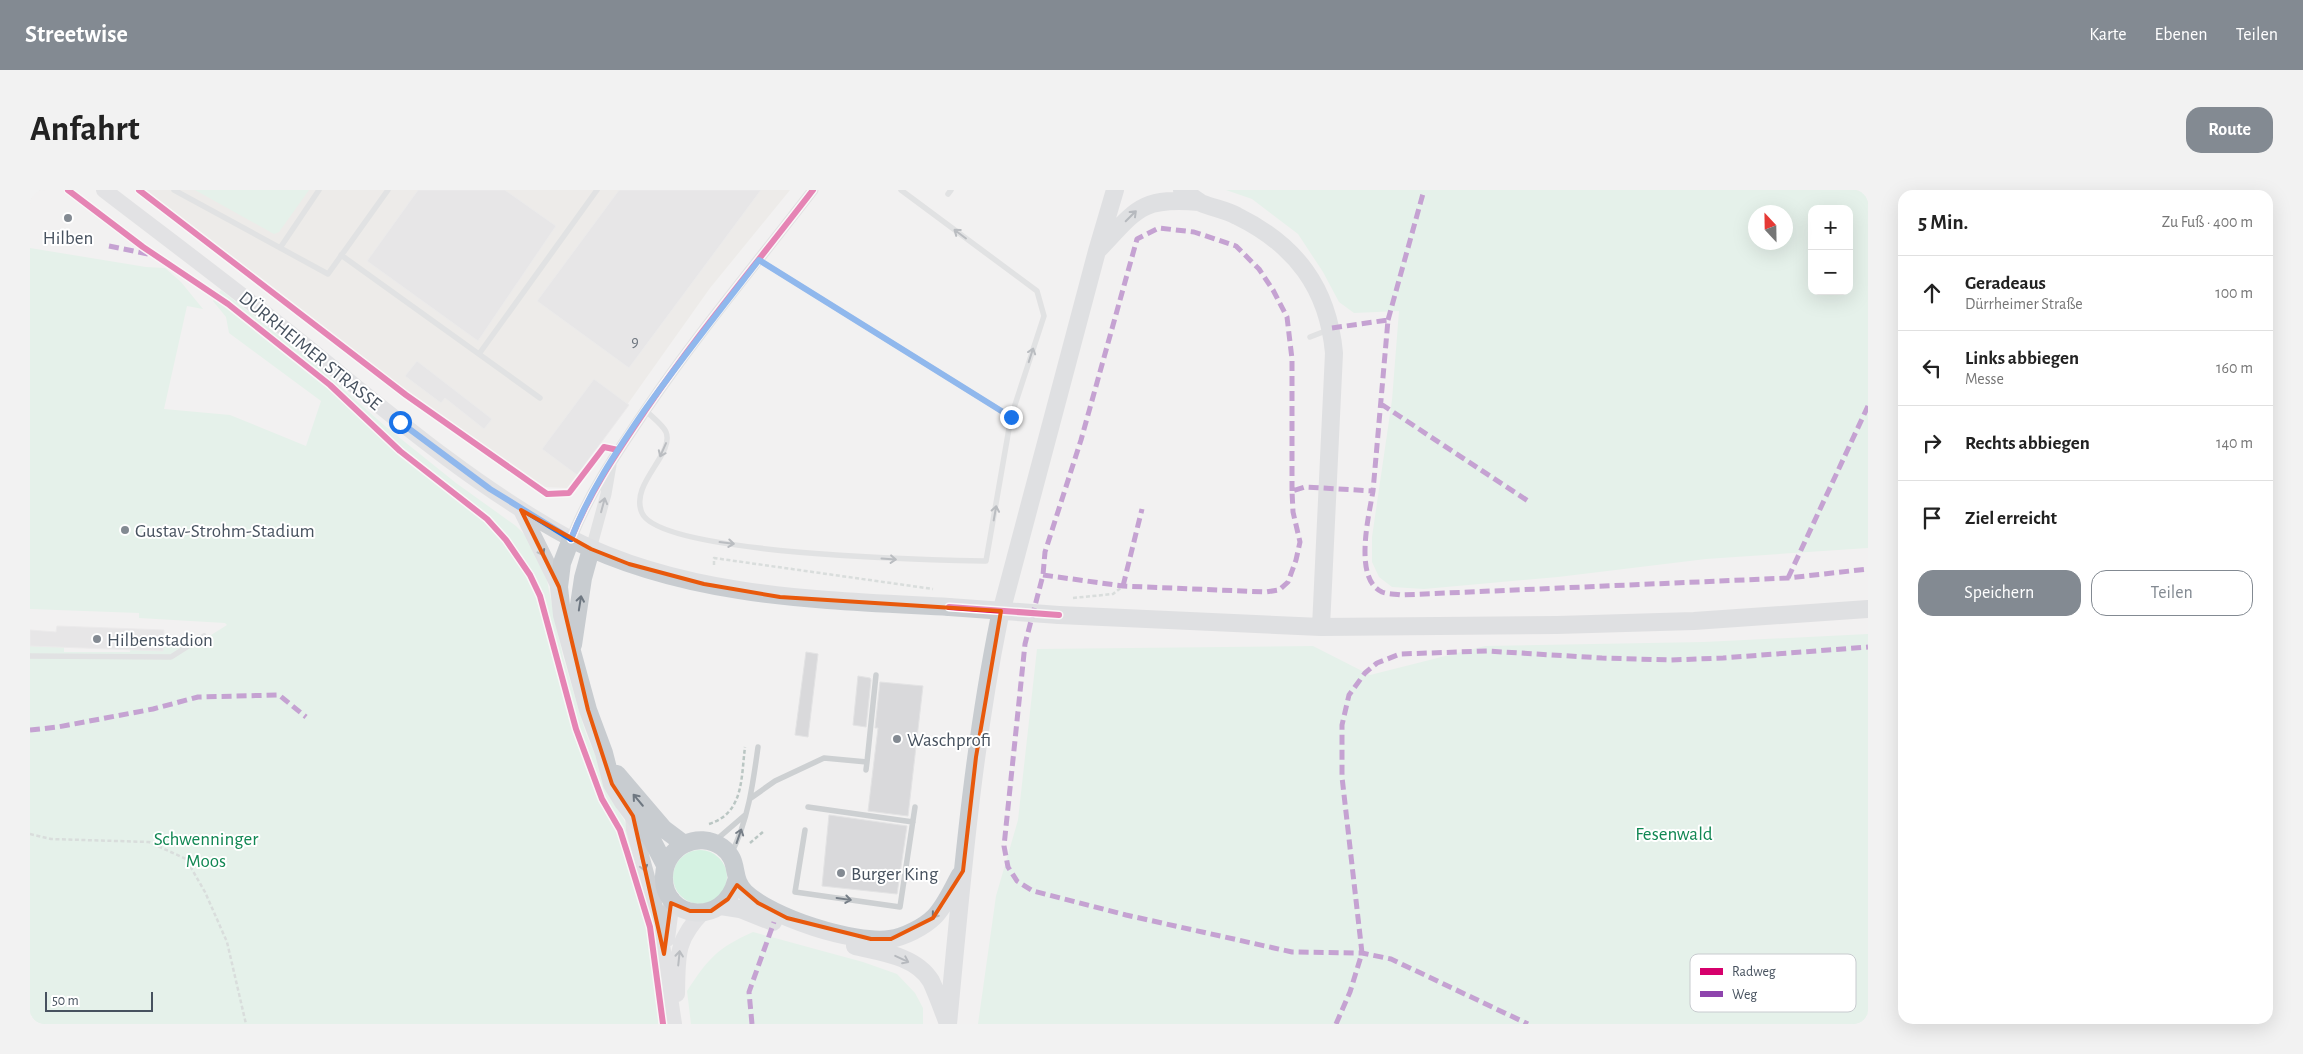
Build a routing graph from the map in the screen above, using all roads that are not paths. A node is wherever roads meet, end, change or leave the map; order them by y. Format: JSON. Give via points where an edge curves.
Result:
{"nodes":[{"id":1,"x":104,"y":190,"type":"edge"},
{"id":2,"x":174,"y":190,"type":"edge"},
{"id":3,"x":188,"y":190,"type":"edge"},
{"id":4,"x":319,"y":190,"type":"edge"},
{"id":5,"x":388,"y":190,"type":"edge"},
{"id":6,"x":597,"y":190,"type":"edge"},
{"id":7,"x":813,"y":190,"type":"edge"},
{"id":8,"x":900,"y":190,"type":"edge"},
{"id":9,"x":1115,"y":190,"type":"edge"},
{"id":10,"x":1182,"y":190,"type":"edge"},
{"id":11,"x":183,"y":196,"type":"junction"},
{"id":12,"x":1201,"y":203,"type":"junction"},
{"id":13,"x":280,"y":248,"type":"junction"},
{"id":14,"x":1097,"y":251,"type":"junction"},
{"id":15,"x":341,"y":254,"type":"junction"},
{"id":16,"x":759,"y":260,"type":"junction"},
{"id":17,"x":1332,"y":328,"type":"junction"},
{"id":18,"x":1310,"y":337,"type":"dead end"},
{"id":19,"x":479,"y":354,"type":"junction"},
{"id":20,"x":540,"y":398,"type":"dead end"},
{"id":21,"x":645,"y":410,"type":"junction"},
{"id":22,"x":1011,"y":417,"type":"junction"},
{"id":23,"x":611,"y":460,"type":"junction"},
{"id":24,"x":521,"y":510,"type":"junction"},
{"id":25,"x":571,"y":539,"type":"junction"},
{"id":26,"x":591,"y":549,"type":"junction"},
{"id":27,"x":559,"y":588,"type":"junction"},
{"id":28,"x":1868,"y":609,"type":"edge"},
{"id":29,"x":1321,"y":628,"type":"junction"},
{"id":30,"x":204,"y":636,"type":"dead end"},
{"id":31,"x":572,"y":651,"type":"junction"},
{"id":32,"x":30,"y":656,"type":"edge"},
{"id":33,"x":876,"y":675,"type":"dead end"},
{"id":34,"x":758,"y":747,"type":"dead end"},
{"id":35,"x":604,"y":753,"type":"junction"},
{"id":36,"x":867,"y":762,"type":"junction"},
{"id":37,"x":866,"y":770,"type":"dead end"},
{"id":38,"x":751,"y":798,"type":"junction"},
{"id":39,"x":808,"y":807,"type":"dead end"},
{"id":40,"x":915,"y":807,"type":"dead end"},
{"id":41,"x":745,"y":815,"type":"junction"},
{"id":42,"x":633,"y":816,"type":"junction"},
{"id":43,"x":913,"y":822,"type":"junction"},
{"id":44,"x":804,"y":830,"type":"dead end"},
{"id":45,"x":713,"y":842,"type":"junction"},
{"id":46,"x":684,"y":844,"type":"junction"},
{"id":47,"x":730,"y":856,"type":"junction"},
{"id":48,"x":665,"y":865,"type":"junction"},
{"id":49,"x":963,"y":871,"type":"junction"},
{"id":50,"x":736,"y":881,"type":"junction"},
{"id":51,"x":672,"y":899,"type":"junction"},
{"id":52,"x":721,"y":906,"type":"junction"},
{"id":53,"x":703,"y":912,"type":"junction"},
{"id":54,"x":664,"y":954,"type":"junction"},
{"id":55,"x":675,"y":1024,"type":"edge"},
{"id":56,"x":948,"y":1024,"type":"edge"}],
"edges":[{"from":1,"to":24,"type":"main road","name":"DÜRRHEIMER STRASSE","via":[[246,298],[400,422]]},
{"from":2,"to":11,"type":"lane"},
{"from":3,"to":11,"type":"lane"},
{"from":4,"to":13,"type":"lane"},
{"from":5,"to":15,"type":"lane"},
{"from":6,"to":19,"type":"lane"},
{"from":7,"to":16,"type":"street"},
{"from":22,"to":8,"type":"lane","one_way":true,"via":[[1044,316],[1037,291]]},
{"from":9,"to":14,"type":"main road"},
{"from":10,"to":12,"type":"main road"},
{"from":11,"to":13,"type":"lane"},
{"from":14,"to":12,"type":"main road","one_way":true,"via":[[1136,211],[1150,204],[1170,200]]},
{"from":12,"to":17,"type":"main road","via":[[1236,215],[1284,246],[1306,271],[1323,299]]},
{"from":13,"to":15,"type":"lane","via":[[328,274]]},
{"from":14,"to":49,"type":"main road","via":[[999,620],[976,757]]},
{"from":15,"to":19,"type":"lane"},
{"from":16,"to":21,"type":"street","via":[[680,359]]},
{"from":16,"to":22,"type":"lane"},
{"from":17,"to":18,"type":"lane"},
{"from":17,"to":29,"type":"main road","via":[[1334,353]]},
{"from":19,"to":20,"type":"lane"},
{"from":21,"to":22,"type":"lane","one_way":true,"via":[[666,432],[667,441],[641,490],[641,512],[648,521],[665,529],[718,542],[813,554],[900,560],[986,561]]},
{"from":21,"to":23,"type":"street"},
{"from":23,"to":25,"type":"street","via":[[593,489]]},
{"from":26,"to":23,"type":"street","one_way":true,"via":[[606,494]]},
{"from":24,"to":25,"type":"main road","name":"DÜRRHEIMER STRASSE"},
{"from":24,"to":27,"type":"main road","one_way":true},
{"from":25,"to":26,"type":"main road"},
{"from":25,"to":27,"type":"main road","via":[[562,563]]},
{"from":26,"to":29,"type":"main road","bridge":true,"via":[[629,564],[685,579],[761,594],[838,601],[946,599],[1059,615]]},
{"from":31,"to":26,"type":"main road","one_way":true,"via":[[583,578]]},
{"from":27,"to":31,"type":"main road","via":[[562,615]]},
{"from":28,"to":29,"type":"main road","via":[[1694,622]]},
{"from":30,"to":32,"type":"lane","via":[[171,657]]},
{"from":31,"to":35,"type":"main road"},
{"from":33,"to":36,"type":"lane"},
{"from":34,"to":38,"type":"lane"},
{"from":35,"to":42,"type":"main road","via":[[612,784]]},
{"from":46,"to":35,"type":"main road","one_way":true,"via":[[664,829],[638,800]]},
{"from":36,"to":37,"type":"lane"},
{"from":36,"to":38,"type":"lane","via":[[824,758],[775,781]]},
{"from":38,"to":41,"type":"lane"},
{"from":39,"to":43,"type":"lane"},
{"from":40,"to":43,"type":"lane"},
{"from":41,"to":45,"type":"lane"},
{"from":47,"to":41,"type":"lane","one_way":true},
{"from":42,"to":48,"type":"main road","via":[[652,840]]},
{"from":42,"to":54,"type":"main road","one_way":true},
{"from":44,"to":43,"type":"lane","one_way":true,"via":[[796,892],[900,907]]},
{"from":45,"to":46,"type":"main road","via":[[703,840]]},
{"from":45,"to":47,"type":"main road"},
{"from":46,"to":48,"type":"main road","via":[[675,850]]},
{"from":47,"to":50,"type":"main road"},
{"from":48,"to":51,"type":"main road","via":[[666,889]]},
{"from":49,"to":50,"type":"main road","one_way":true,"via":[[933,918],[913,931],[891,939],[834,933],[787,918],[758,903]]},
{"from":49,"to":56,"type":"main road"},
{"from":50,"to":52,"type":"main road","via":[[731,895]]},
{"from":51,"to":53,"type":"main road","via":[[680,907]]},
{"from":51,"to":54,"type":"main road"},
{"from":52,"to":53,"type":"main road"},
{"from":52,"to":56,"type":"main road","one_way":true,"via":[[740,909],[816,938],[898,956],[915,965],[930,980]]},
{"from":55,"to":53,"type":"main road","one_way":true,"via":[[682,938]]},
{"from":54,"to":55,"type":"main road"}]}
